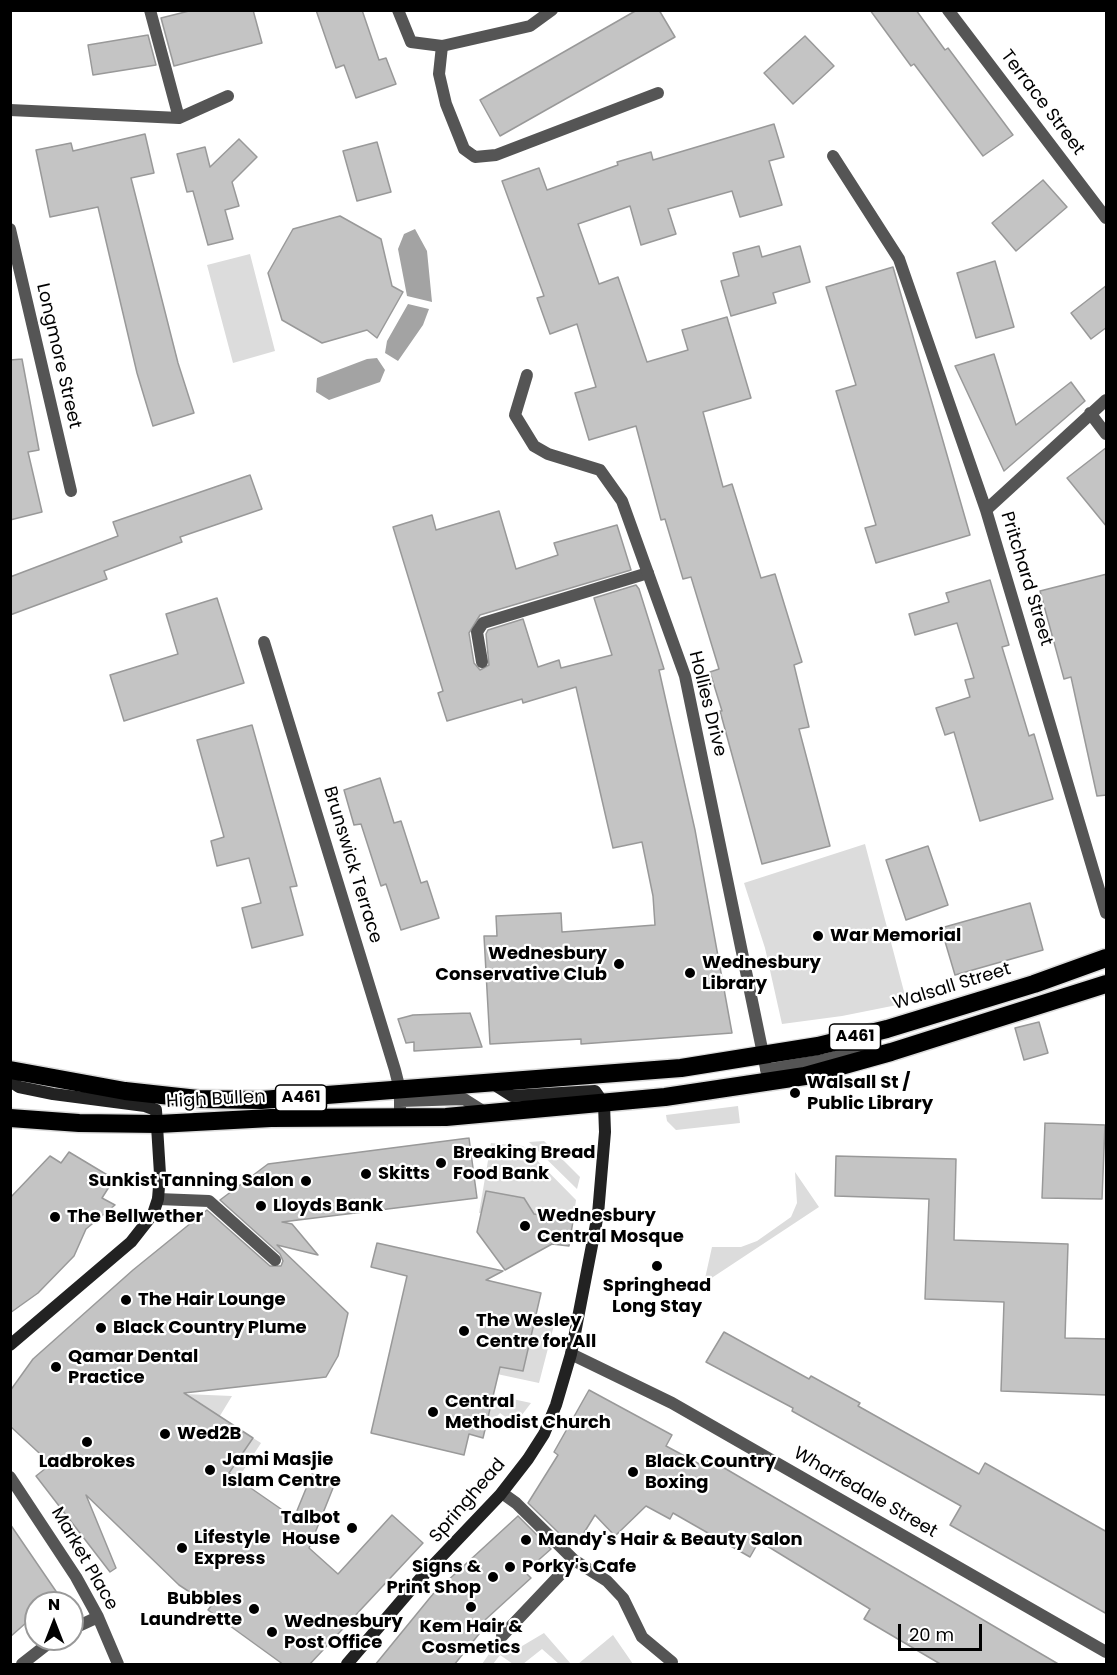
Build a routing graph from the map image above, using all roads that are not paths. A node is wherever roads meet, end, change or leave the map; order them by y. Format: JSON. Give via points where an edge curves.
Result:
{"nodes":[{"id":1,"x":150,"y":10,"type":"edge"},
{"id":2,"x":398,"y":10,"type":"edge"},
{"id":3,"x":552,"y":10,"type":"edge"},
{"id":4,"x":948,"y":10,"type":"edge"},
{"id":5,"x":442,"y":46,"type":"junction"},
{"id":6,"x":658,"y":93,"type":"dead end"},
{"id":7,"x":228,"y":96,"type":"dead end"},
{"id":8,"x":10,"y":110,"type":"edge"},
{"id":9,"x":179,"y":118,"type":"junction"},
{"id":10,"x":833,"y":156,"type":"dead end"},
{"id":11,"x":1107,"y":218,"type":"edge"},
{"id":12,"x":10,"y":229,"type":"edge"},
{"id":13,"x":527,"y":375,"type":"dead end"},
{"id":14,"x":1107,"y":400,"type":"edge"},
{"id":15,"x":1090,"y":413,"type":"junction"},
{"id":16,"x":1107,"y":434,"type":"edge"},
{"id":17,"x":71,"y":491,"type":"dead end"},
{"id":18,"x":986,"y":510,"type":"junction"},
{"id":19,"x":648,"y":573,"type":"junction"},
{"id":20,"x":264,"y":642,"type":"dead end"},
{"id":21,"x":482,"y":662,"type":"dead end"},
{"id":22,"x":1107,"y":914,"type":"edge"},
{"id":23,"x":1107,"y":958,"type":"edge"},
{"id":24,"x":1107,"y":984,"type":"edge"},
{"id":25,"x":10,"y":1070,"type":"edge"},
{"id":26,"x":766,"y":1070,"type":"junction"},
{"id":27,"x":594,"y":1076,"type":"joint"},
{"id":28,"x":10,"y":1081,"type":"edge"},
{"id":29,"x":490,"y":1082,"type":"junction"},
{"id":30,"x":400,"y":1103,"type":"junction"},
{"id":31,"x":604,"y":1104,"type":"junction"},
{"id":32,"x":10,"y":1118,"type":"edge"},
{"id":33,"x":158,"y":1124,"type":"junction"},
{"id":34,"x":158,"y":1199,"type":"junction"},
{"id":35,"x":275,"y":1260,"type":"dead end"},
{"id":36,"x":10,"y":1345,"type":"edge"},
{"id":37,"x":571,"y":1354,"type":"junction"},
{"id":38,"x":10,"y":1477,"type":"edge"},
{"id":39,"x":502,"y":1493,"type":"junction"},
{"id":40,"x":574,"y":1560,"type":"junction"},
{"id":41,"x":98,"y":1617,"type":"junction"},
{"id":42,"x":84,"y":1623,"type":"edge"},
{"id":43,"x":502,"y":1636,"type":"dead end"},
{"id":44,"x":39,"y":1651,"type":"edge"},
{"id":45,"x":1107,"y":1652,"type":"edge"},
{"id":46,"x":672,"y":1662,"type":"dead end"},
{"id":47,"x":22,"y":1665,"type":"edge"},
{"id":48,"x":118,"y":1665,"type":"edge"},
{"id":49,"x":347,"y":1665,"type":"edge"}],
"edges":[{"from":1,"to":9,"type":"street"},
{"from":2,"to":5,"type":"street","via":[[411,42]]},
{"from":3,"to":5,"type":"street","via":[[530,26]]},
{"from":4,"to":11,"type":"street","name":"Terrace Street"},
{"from":5,"to":6,"type":"street","via":[[439,74],[446,104],[464,149],[476,157],[496,155]]},
{"from":7,"to":9,"type":"street"},
{"from":8,"to":9,"type":"street"},
{"from":10,"to":18,"type":"street","name":"Pritchard Street","via":[[899,259]]},
{"from":12,"to":17,"type":"street","name":"Longmore Street"},
{"from":13,"to":19,"type":"street","name":"Hollies Drive","via":[[515,415],[534,446],[600,470],[622,501]]},
{"from":14,"to":15,"type":"street"},
{"from":15,"to":16,"type":"street"},
{"from":15,"to":18,"type":"street"},
{"from":18,"to":22,"type":"street","name":"Pritchard Street"},
{"from":19,"to":21,"type":"street","via":[[483,623],[477,632]]},
{"from":19,"to":26,"type":"street","name":"Hollies Drive","via":[[685,676]]},
{"from":20,"to":30,"type":"street","name":"Brunswick Terrace"},
{"from":23,"to":26,"type":"highway","name":"Walsall Street","number":"A461","via":[[887,1029],[818,1046]]},
{"from":24,"to":26,"type":"highway","name":"Walsall Street","via":[[880,1055]]},
{"from":25,"to":30,"type":"highway","name":"High Bullen","number":"A461","via":[[125,1091],[198,1099]]},
{"from":26,"to":27,"type":"highway","name":"Walsall Street","number":"A461"},
{"from":26,"to":31,"type":"highway","name":"Walsall Street"},
{"from":27,"to":29,"type":"highway","name":"High Bullen","number":"A461"},
{"from":28,"to":33,"type":"street","via":[[19,1087],[53,1094],[145,1106],[156,1110]]},
{"from":29,"to":30,"type":"highway","name":"High Bullen","number":"A461"},
{"from":29,"to":31,"type":"street","via":[[512,1096],[595,1091]]},
{"from":30,"to":31,"type":"highway","name":"High Bullen","via":[[487,1114]]},
{"from":30,"to":33,"type":"highway","name":"High Bullen","via":[[271,1118]]},
{"from":31,"to":37,"type":"street","name":"Springhead","via":[[598,1214]]},
{"from":32,"to":33,"type":"highway","name":"High Bullen"},
{"from":33,"to":34,"type":"street"},
{"from":34,"to":35,"type":"street","via":[[209,1201]]},
{"from":34,"to":36,"type":"street","via":[[153,1214],[131,1242]]},
{"from":37,"to":39,"type":"street","name":"Springhead","via":[[544,1434]]},
{"from":37,"to":45,"type":"street","name":"Wharfedale Street","via":[[672,1403]]},
{"from":38,"to":41,"type":"street","name":"Market Place","via":[[76,1576]]},
{"from":39,"to":40,"type":"street"},
{"from":39,"to":49,"type":"street","name":"Springhead","via":[[420,1579]]},
{"from":40,"to":43,"type":"street"},
{"from":40,"to":46,"type":"street","via":[[607,1581],[623,1599],[642,1637]]},
{"from":41,"to":42,"type":"street"},
{"from":41,"to":48,"type":"street","name":"Market Place"},
{"from":44,"to":47,"type":"street"}]}
